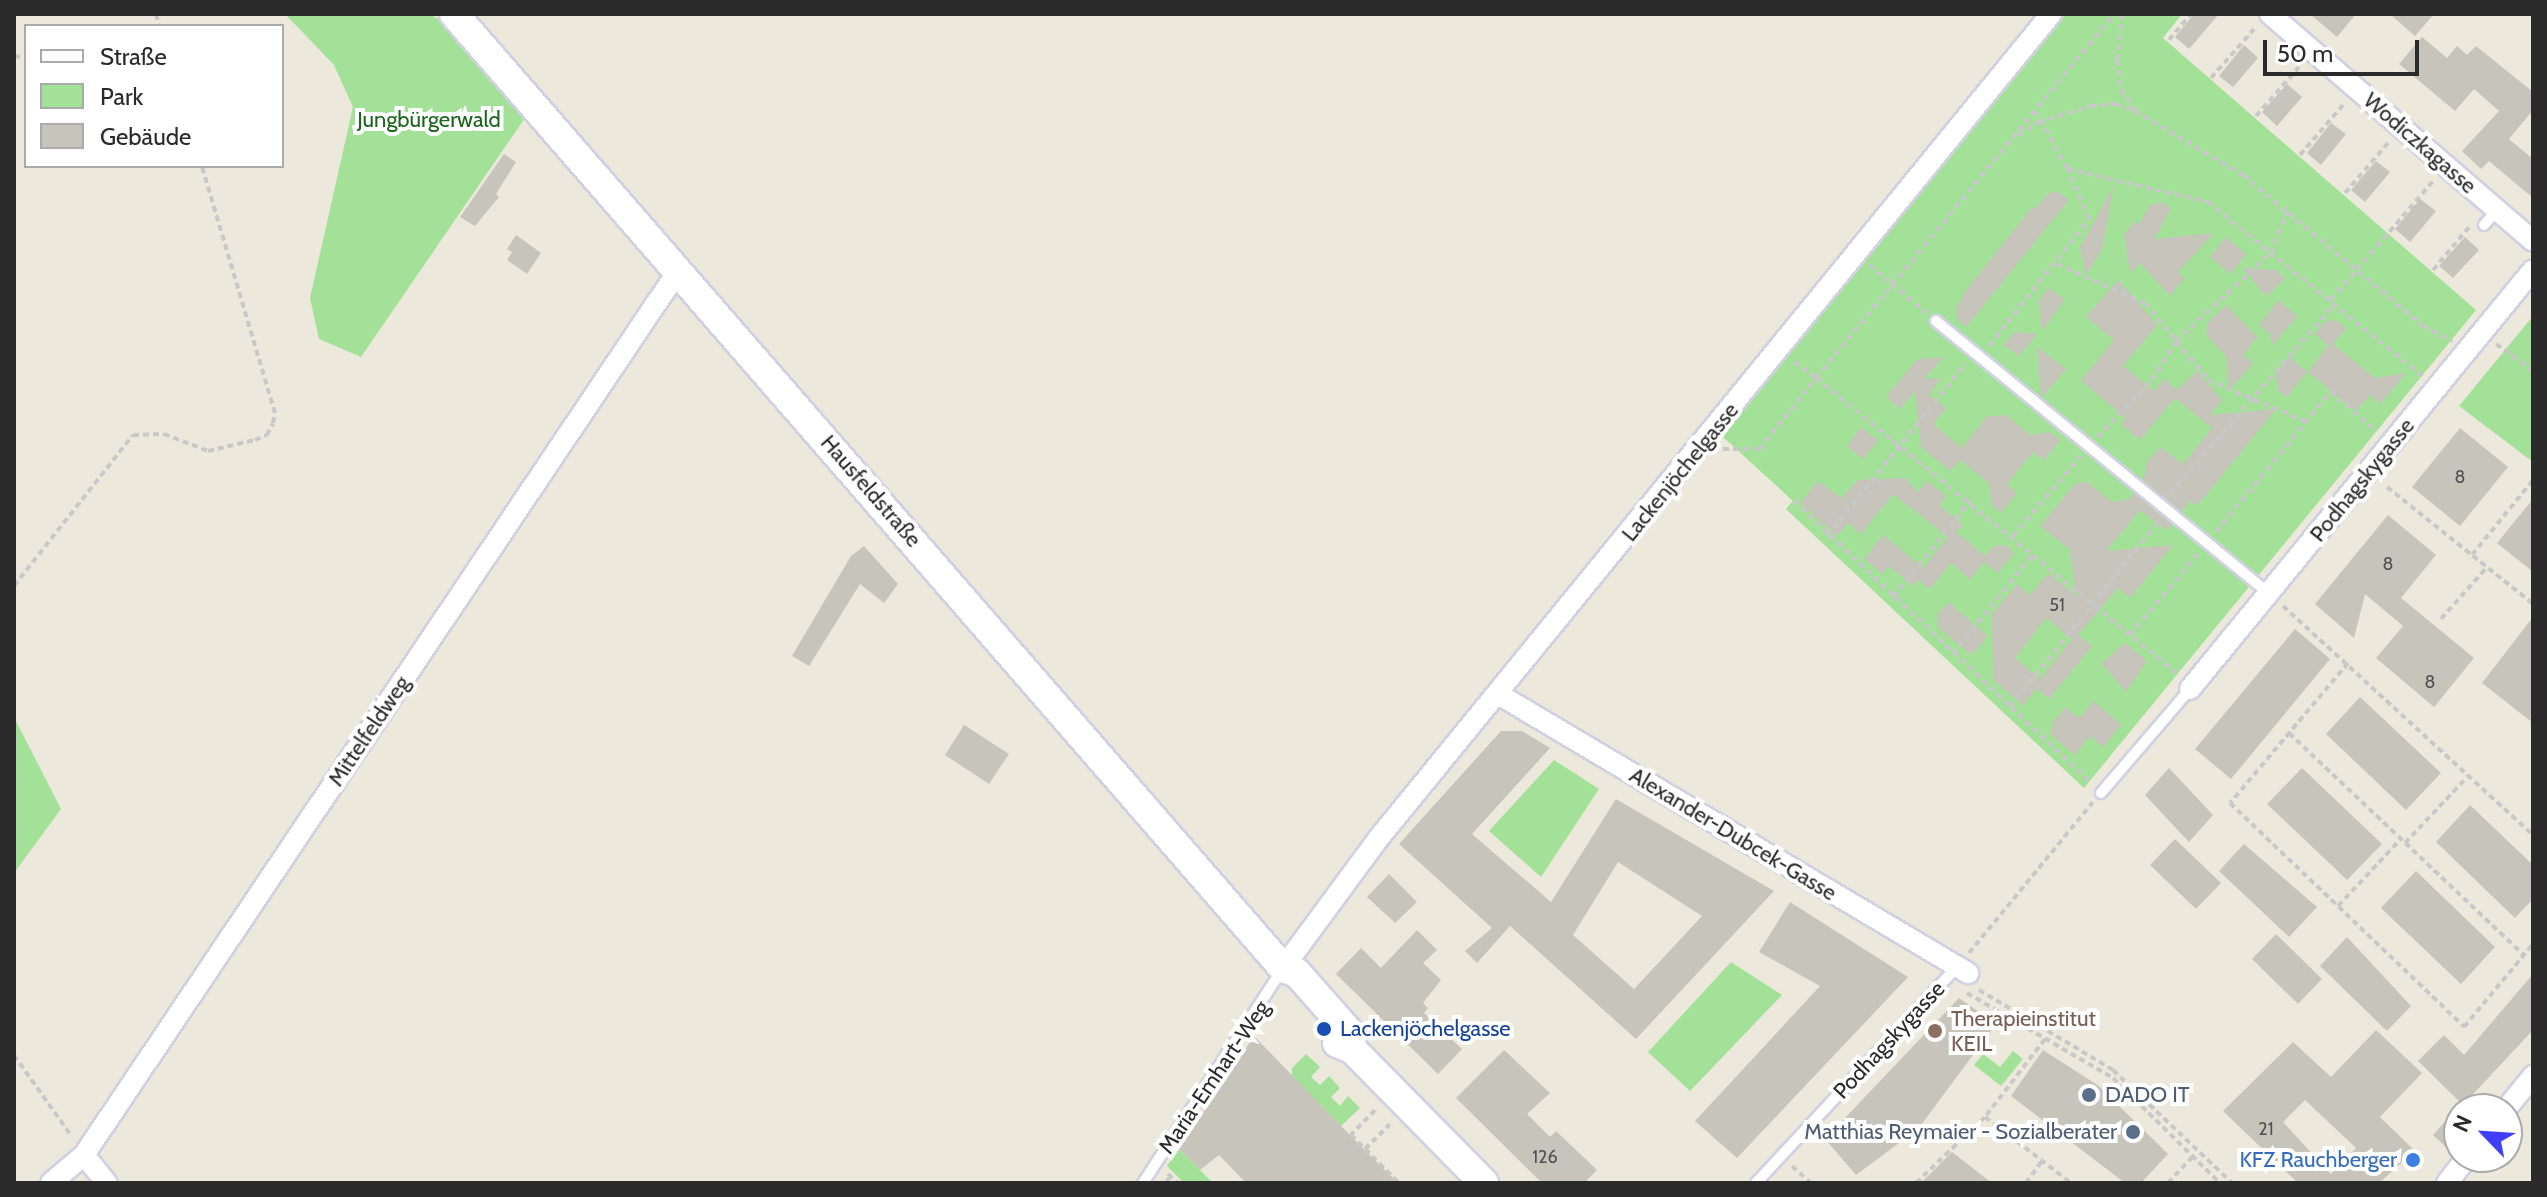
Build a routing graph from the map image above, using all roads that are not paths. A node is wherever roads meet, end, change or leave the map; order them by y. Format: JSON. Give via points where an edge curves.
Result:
{"nodes":[{"id":1,"x":454,"y":14,"type":"edge"},
{"id":2,"x":2051,"y":14,"type":"edge"},
{"id":3,"x":2270,"y":14,"type":"edge"},
{"id":4,"x":2533,"y":241,"type":"edge"},
{"id":5,"x":2533,"y":270,"type":"edge"},
{"id":6,"x":678,"y":271,"type":"junction"},
{"id":7,"x":1936,"y":321,"type":"road end"},
{"id":8,"x":2266,"y":591,"type":"junction"},
{"id":9,"x":2186,"y":684,"type":"joint"},
{"id":10,"x":1498,"y":694,"type":"junction"},
{"id":11,"x":2101,"y":793,"type":"road end"},
{"id":12,"x":1284,"y":969,"type":"junction"},
{"id":13,"x":1956,"y":973,"type":"joint"},
{"id":14,"x":2533,"y":1076,"type":"edge"},
{"id":15,"x":2519,"y":1093,"type":"edge"},
{"id":16,"x":84,"y":1155,"type":"junction"},
{"id":17,"x":51,"y":1183,"type":"edge"},
{"id":18,"x":107,"y":1183,"type":"edge"},
{"id":19,"x":1143,"y":1183,"type":"edge"},
{"id":20,"x":1484,"y":1183,"type":"edge"},
{"id":21,"x":1756,"y":1183,"type":"edge"}],
"edges":[{"from":1,"to":6,"type":"street","name":"Hausfeldstraße"},
{"from":2,"to":10,"type":"street","name":"Lackenjöchelgasse"},
{"from":3,"to":4,"type":"street","name":"Wodiczkagasse","via":[[2486,218]]},
{"from":5,"to":8,"type":"street","name":"Podhagskygasse"},
{"from":6,"to":12,"type":"street","name":"Hausfeldstraße"},
{"from":6,"to":16,"type":"street","name":"Mittelfeldweg"},
{"from":7,"to":8,"type":"lane"},
{"from":8,"to":9,"type":"street","name":"Podhagskygasse"},
{"from":9,"to":11,"type":"lane"},
{"from":10,"to":12,"type":"street","name":"Lackenjöchelgasse","via":[[1378,839]]},
{"from":10,"to":13,"type":"street","name":"Alexander-Dubcek-Gasse"},
{"from":12,"to":19,"type":"lane","name":"Maria-Emhart-Weg"},
{"from":12,"to":20,"type":"street","name":"Hausfeldstraße","via":[[1297,973],[1351,1034],[1352,1049]]},
{"from":13,"to":21,"type":"lane","name":"Podhagskygasse"},
{"from":14,"to":15,"type":"street"},
{"from":16,"to":17,"type":"street","name":"Mittelfeldweg"},
{"from":16,"to":18,"type":"street"}]}
